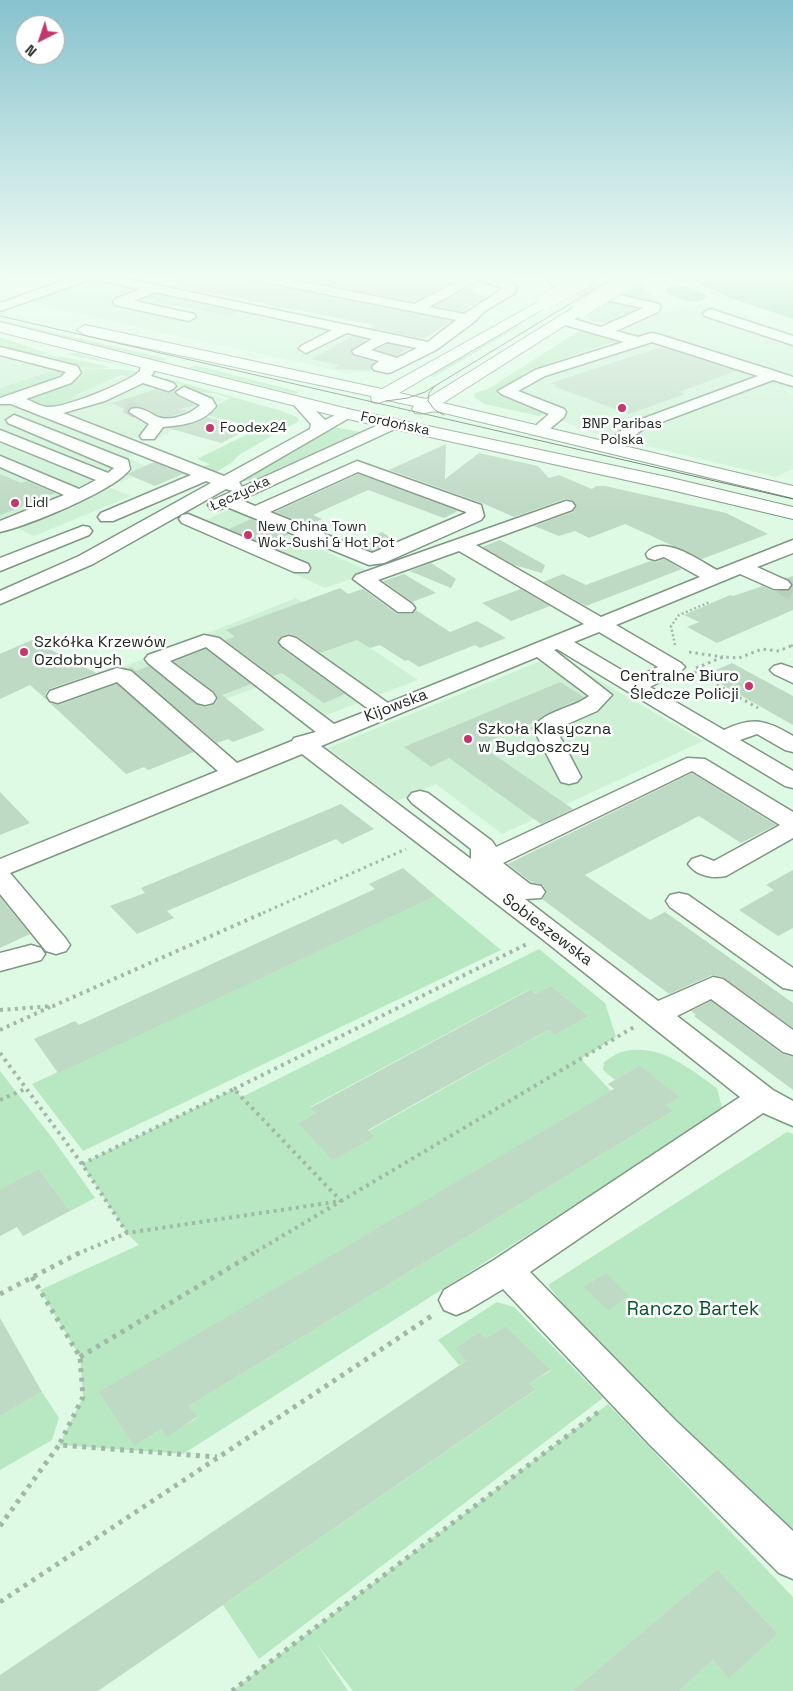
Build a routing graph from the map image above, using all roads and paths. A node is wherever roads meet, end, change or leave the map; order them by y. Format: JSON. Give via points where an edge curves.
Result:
{"nodes":[{"id":1,"x":14,"y":353,"type":"edge"},
{"id":2,"x":51,"y":353,"type":"edge"},
{"id":3,"x":74,"y":353,"type":"edge"},
{"id":4,"x":101,"y":353,"type":"edge"},
{"id":5,"x":194,"y":353,"type":"edge"},
{"id":6,"x":356,"y":353,"type":"edge"},
{"id":7,"x":414,"y":353,"type":"edge"},
{"id":8,"x":457,"y":353,"type":"edge"},
{"id":9,"x":511,"y":353,"type":"edge"},
{"id":10,"x":601,"y":353,"type":"edge"},
{"id":11,"x":705,"y":353,"type":"edge"},
{"id":12,"x":45,"y":357,"type":"junction"},
{"id":13,"x":144,"y":371,"type":"junction"},
{"id":14,"x":773,"y":375,"type":"junction"},
{"id":15,"x":416,"y":377,"type":"junction"},
{"id":16,"x":793,"y":382,"type":"edge"},
{"id":17,"x":344,"y":385,"type":"junction"},
{"id":18,"x":168,"y":386,"type":"dead end"},
{"id":19,"x":451,"y":391,"type":"junction"},
{"id":20,"x":184,"y":392,"type":"dead end"},
{"id":21,"x":385,"y":394,"type":"junction"},
{"id":22,"x":6,"y":401,"type":"edge"},
{"id":23,"x":298,"y":402,"type":"junction"},
{"id":24,"x":430,"y":404,"type":"junction"},
{"id":25,"x":137,"y":412,"type":"tunnel mouth"},
{"id":26,"x":48,"y":413,"type":"junction"},
{"id":27,"x":348,"y":414,"type":"junction"},
{"id":28,"x":484,"y":416,"type":"junction"},
{"id":29,"x":7,"y":422,"type":"edge"},
{"id":30,"x":158,"y":423,"type":"junction"},
{"id":31,"x":392,"y":424,"type":"junction"},
{"id":32,"x":540,"y":429,"type":"junction"},
{"id":33,"x":317,"y":431,"type":"junction"},
{"id":34,"x":0,"y":435,"type":"edge"},
{"id":35,"x":131,"y":446,"type":"junction"},
{"id":36,"x":612,"y":446,"type":"junction"},
{"id":37,"x":343,"y":448,"type":"junction"},
{"id":38,"x":149,"y":453,"type":"junction"},
{"id":39,"x":0,"y":462,"type":"edge"},
{"id":40,"x":122,"y":464,"type":"junction"},
{"id":41,"x":205,"y":475,"type":"junction"},
{"id":42,"x":110,"y":480,"type":"junction"},
{"id":43,"x":226,"y":491,"type":"junction"},
{"id":44,"x":462,"y":491,"type":"dead end"},
{"id":45,"x":793,"y":492,"type":"edge"},
{"id":46,"x":79,"y":495,"type":"junction"},
{"id":47,"x":566,"y":506,"type":"dead end"},
{"id":48,"x":256,"y":512,"type":"junction"},
{"id":49,"x":793,"y":513,"type":"edge"},
{"id":50,"x":108,"y":517,"type":"dead end"},
{"id":51,"x":188,"y":518,"type":"junction"},
{"id":52,"x":0,"y":527,"type":"edge"},
{"id":53,"x":83,"y":531,"type":"dead end"},
{"id":54,"x":0,"y":536,"type":"edge"},
{"id":55,"x":461,"y":544,"type":"junction"},
{"id":56,"x":793,"y":546,"type":"edge"},
{"id":57,"x":33,"y":551,"type":"junction"},
{"id":58,"x":655,"y":554,"type":"dead end"},
{"id":59,"x":0,"y":565,"type":"edge"},
{"id":60,"x":78,"y":565,"type":"junction"},
{"id":61,"x":740,"y":567,"type":"junction"},
{"id":62,"x":301,"y":568,"type":"dead end"},
{"id":63,"x":715,"y":577,"type":"junction"},
{"id":64,"x":781,"y":585,"type":"tunnel mouth"},
{"id":65,"x":0,"y":598,"type":"edge"},
{"id":66,"x":714,"y":600,"type":"dead end"},
{"id":67,"x":406,"y":608,"type":"dead end"},
{"id":68,"x":601,"y":625,"type":"junction"},
{"id":69,"x":289,"y":642,"type":"dead end"},
{"id":70,"x":793,"y":645,"type":"edge"},
{"id":71,"x":550,"y":646,"type":"junction"},
{"id":72,"x":675,"y":650,"type":"dead end"},
{"id":73,"x":684,"y":651,"type":"dead end"},
{"id":74,"x":723,"y":657,"type":"junction"},
{"id":75,"x":634,"y":686,"type":"junction"},
{"id":76,"x":58,"y":696,"type":"dead end"},
{"id":77,"x":205,"y":698,"type":"dead end"},
{"id":78,"x":760,"y":709,"type":"dead end"},
{"id":79,"x":384,"y":710,"type":"junction"},
{"id":80,"x":330,"y":732,"type":"junction"},
{"id":81,"x":724,"y":739,"type":"junction"},
{"id":82,"x":302,"y":743,"type":"junction"},
{"id":83,"x":793,"y":745,"type":"edge"},
{"id":84,"x":233,"y":772,"type":"junction"},
{"id":85,"x":569,"y":777,"type":"dead end"},
{"id":86,"x":793,"y":781,"type":"edge"},
{"id":87,"x":420,"y":798,"type":"dead end"},
{"id":88,"x":793,"y":822,"type":"edge"},
{"id":89,"x":793,"y":828,"type":"edge"},
{"id":90,"x":427,"y":840,"type":"junction"},
{"id":91,"x":701,"y":864,"type":"dead end"},
{"id":92,"x":477,"y":866,"type":"junction"},
{"id":93,"x":0,"y":868,"type":"edge"},
{"id":94,"x":0,"y":877,"type":"edge"},
{"id":95,"x":532,"y":892,"type":"dead end"},
{"id":96,"x":679,"y":901,"type":"dead end"},
{"id":97,"x":551,"y":932,"type":"junction"},
{"id":98,"x":56,"y":945,"type":"dead end"},
{"id":99,"x":31,"y":954,"type":"dead end"},
{"id":100,"x":0,"y":962,"type":"edge"},
{"id":101,"x":793,"y":980,"type":"edge"},
{"id":102,"x":53,"y":1006,"type":"junction"},
{"id":103,"x":0,"y":1010,"type":"edge"},
{"id":104,"x":656,"y":1014,"type":"junction"},
{"id":105,"x":0,"y":1030,"type":"edge"},
{"id":106,"x":793,"y":1045,"type":"edge"},
{"id":107,"x":0,"y":1053,"type":"edge"},
{"id":108,"x":25,"y":1089,"type":"junction"},
{"id":109,"x":234,"y":1089,"type":"junction"},
{"id":110,"x":762,"y":1098,"type":"junction"},
{"id":111,"x":0,"y":1100,"type":"edge"},
{"id":112,"x":793,"y":1115,"type":"edge"},
{"id":113,"x":82,"y":1164,"type":"junction"},
{"id":114,"x":341,"y":1201,"type":"junction"},
{"id":115,"x":127,"y":1233,"type":"junction"},
{"id":116,"x":506,"y":1270,"type":"junction"},
{"id":117,"x":32,"y":1277,"type":"junction"},
{"id":118,"x":0,"y":1294,"type":"edge"},
{"id":119,"x":456,"y":1300,"type":"joint"},
{"id":120,"x":80,"y":1357,"type":"junction"},
{"id":121,"x":624,"y":1393,"type":"junction"},
{"id":122,"x":58,"y":1445,"type":"junction"},
{"id":123,"x":218,"y":1457,"type":"junction"},
{"id":124,"x":0,"y":1526,"type":"edge"},
{"id":125,"x":793,"y":1559,"type":"edge"},
{"id":126,"x":0,"y":1602,"type":"edge"},
{"id":127,"x":232,"y":1691,"type":"edge"}],
"edges":[{"from":1,"to":12,"type":"street"},
{"from":2,"to":12,"type":"street"},
{"from":3,"to":12,"type":"street"},
{"from":4,"to":13,"type":"main road","name":"Fordońska"},
{"from":5,"to":17,"type":"main road","name":"Fordońska"},
{"from":6,"to":7,"type":"street","via":[[391,360],[383,368]]},
{"from":8,"to":15,"type":"main road","bridge":true},
{"from":9,"to":19,"type":"main road"},
{"from":10,"to":32,"type":"street","via":[[540,373],[506,391],[558,412]]},
{"from":11,"to":14,"type":"street"},
{"from":12,"to":22,"type":"street","via":[[72,369],[72,376]]},
{"from":13,"to":18,"type":"street"},
{"from":13,"to":23,"type":"main road","name":"Fordońska","via":[[181,372]]},
{"from":13,"to":26,"type":"street","via":[[114,399]]},
{"from":14,"to":16,"type":"street"},
{"from":14,"to":36,"type":"street","via":[[637,426]]},
{"from":15,"to":17,"type":"main road"},
{"from":15,"to":21,"type":"main road"},
{"from":17,"to":21,"type":"main road","name":"Fordońska"},
{"from":19,"to":24,"type":"main road"},
{"from":19,"to":28,"type":"main road","via":[[452,397],[460,404]]},
{"from":20,"to":30,"type":"street","via":[[207,402],[205,411],[192,418]]},
{"from":21,"to":24,"type":"main road","name":"Fordońska"},
{"from":21,"to":27,"type":"main road"},
{"from":22,"to":26,"type":"street"},
{"from":23,"to":27,"type":"main road","name":"Fordońska"},
{"from":23,"to":33,"type":"street","via":[[319,423]]},
{"from":24,"to":28,"type":"main road","name":"Fordońska"},
{"from":24,"to":31,"type":"main road"},
{"from":25,"to":30,"type":"street"},
{"from":26,"to":29,"type":"street"},
{"from":26,"to":35,"type":"street"},
{"from":27,"to":31,"type":"main road","name":"Fordońska"},
{"from":27,"to":33,"type":"street","name":"Łęczycka"},
{"from":28,"to":32,"type":"main road","name":"Fordońska"},
{"from":29,"to":40,"type":"street"},
{"from":30,"to":35,"type":"street","via":[[150,434]]},
{"from":31,"to":37,"type":"street","name":"Łęczycka"},
{"from":31,"to":49,"type":"main road","name":"Fordońska"},
{"from":32,"to":36,"type":"main road","name":"Fordońska"},
{"from":33,"to":43,"type":"street","name":"Łęczycka"},
{"from":34,"to":42,"type":"street"},
{"from":35,"to":38,"type":"street"},
{"from":36,"to":45,"type":"main road","name":"Fordońska"},
{"from":37,"to":43,"type":"street","name":"Łęczycka","via":[[248,491]]},
{"from":37,"to":44,"type":"street"},
{"from":38,"to":40,"type":"street"},
{"from":38,"to":41,"type":"street"},
{"from":39,"to":46,"type":"street"},
{"from":40,"to":42,"type":"street","via":[[122,469]]},
{"from":41,"to":43,"type":"street"},
{"from":41,"to":50,"type":"street"},
{"from":42,"to":46,"type":"street"},
{"from":43,"to":48,"type":"street"},
{"from":43,"to":51,"type":"street","name":"Łęczycka"},
{"from":43,"to":60,"type":"street","name":"Łęczycka"},
{"from":46,"to":52,"type":"street"},
{"from":47,"to":55,"type":"street"},
{"from":48,"to":48,"type":"street","via":[[369,559],[377,559],[475,516],[475,509],[357,466]]},
{"from":51,"to":60,"type":"street","name":"Łęczycka"},
{"from":51,"to":62,"type":"street"},
{"from":53,"to":57,"type":"street"},
{"from":54,"to":57,"type":"street"},
{"from":55,"to":67,"type":"street","via":[[363,579]]},
{"from":55,"to":68,"type":"street"},
{"from":56,"to":61,"type":"street","name":"Kijowska"},
{"from":57,"to":59,"type":"street"},
{"from":57,"to":60,"type":"street"},
{"from":58,"to":63,"type":"street","via":[[669,552]]},
{"from":60,"to":65,"type":"street","name":"Łęczycka"},
{"from":61,"to":63,"type":"street","name":"Kijowska"},
{"from":61,"to":64,"type":"street"},
{"from":63,"to":68,"type":"street","name":"Kijowska"},
{"from":66,"to":72,"type":"path","via":[[679,615],[671,626]]},
{"from":68,"to":71,"type":"street","name":"Kijowska"},
{"from":68,"to":75,"type":"street","via":[[674,667]]},
{"from":69,"to":79,"type":"street"},
{"from":70,"to":74,"type":"path","via":[[779,651],[762,649],[739,658]]},
{"from":71,"to":75,"type":"street"},
{"from":71,"to":79,"type":"street","name":"Kijowska"},
{"from":71,"to":85,"type":"street","via":[[601,694],[596,703],[551,721],[544,728]]},
{"from":73,"to":74,"type":"path"},
{"from":74,"to":78,"type":"path","via":[[691,670]]},
{"from":75,"to":81,"type":"street"},
{"from":76,"to":84,"type":"street","via":[[117,674],[123,676]]},
{"from":77,"to":80,"type":"street","via":[[155,659],[204,641],[212,642]]},
{"from":79,"to":80,"type":"street","name":"Kijowska"},
{"from":80,"to":82,"type":"street","name":"Kijowska"},
{"from":81,"to":83,"type":"street","via":[[751,726],[760,727]]},
{"from":81,"to":86,"type":"street"},
{"from":82,"to":84,"type":"street","name":"Kijowska"},
{"from":82,"to":90,"type":"street","name":"Sobieszewska"},
{"from":84,"to":93,"type":"street","name":"Kijowska"},
{"from":87,"to":92,"type":"street","via":[[483,846]]},
{"from":88,"to":92,"type":"street","via":[[697,764],[687,765]]},
{"from":89,"to":91,"type":"street","via":[[717,870]]},
{"from":90,"to":92,"type":"street","name":"Sobieszewska"},
{"from":90,"to":102,"type":"path"},
{"from":92,"to":95,"type":"street","via":[[523,891]]},
{"from":92,"to":97,"type":"street","name":"Sobieszewska"},
{"from":94,"to":98,"type":"street"},
{"from":96,"to":101,"type":"street"},
{"from":97,"to":104,"type":"street","name":"Sobieszewska"},
{"from":97,"to":109,"type":"path"},
{"from":99,"to":100,"type":"street"},
{"from":102,"to":103,"type":"path"},
{"from":102,"to":105,"type":"path"},
{"from":104,"to":106,"type":"street","via":[[713,986]]},
{"from":104,"to":110,"type":"street","name":"Sobieszewska"},
{"from":104,"to":114,"type":"path"},
{"from":107,"to":108,"type":"path"},
{"from":108,"to":111,"type":"path"},
{"from":108,"to":113,"type":"path"},
{"from":109,"to":113,"type":"path"},
{"from":109,"to":114,"type":"path"},
{"from":110,"to":112,"type":"street","name":"Sobieszewska"},
{"from":110,"to":116,"type":"street"},
{"from":113,"to":115,"type":"path"},
{"from":114,"to":115,"type":"path"},
{"from":114,"to":120,"type":"path"},
{"from":115,"to":117,"type":"path"},
{"from":116,"to":119,"type":"street"},
{"from":116,"to":121,"type":"street"},
{"from":117,"to":118,"type":"path"},
{"from":117,"to":120,"type":"path"},
{"from":119,"to":123,"type":"path"},
{"from":120,"to":122,"type":"path","via":[[83,1397]]},
{"from":121,"to":125,"type":"street"},
{"from":121,"to":127,"type":"path"},
{"from":122,"to":123,"type":"path"},
{"from":122,"to":124,"type":"path"},
{"from":123,"to":126,"type":"path"}]}
